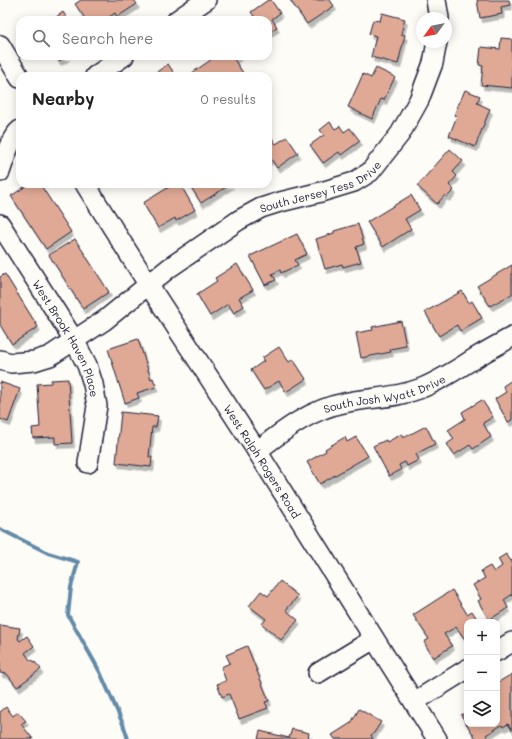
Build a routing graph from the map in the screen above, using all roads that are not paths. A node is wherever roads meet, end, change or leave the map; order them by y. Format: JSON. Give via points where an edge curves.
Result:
{"nodes":[{"id":1,"x":206,"y":0,"type":"edge"},
{"id":2,"x":436,"y":0,"type":"edge"},
{"id":3,"x":437,"y":12,"type":"edge"},
{"id":4,"x":183,"y":16,"type":"edge"},
{"id":5,"x":0,"y":45,"type":"edge"},
{"id":6,"x":436,"y":48,"type":"edge"},
{"id":7,"x":118,"y":60,"type":"edge"},
{"id":8,"x":16,"y":72,"type":"edge"},
{"id":9,"x":101,"y":72,"type":"edge"},
{"id":10,"x":16,"y":134,"type":"edge"},
{"id":11,"x":0,"y":172,"type":"edge"},
{"id":12,"x":88,"y":188,"type":"edge"},
{"id":13,"x":0,"y":224,"type":"edge"},
{"id":14,"x":148,"y":284,"type":"junction"},
{"id":15,"x":512,"y":337,"type":"edge"},
{"id":16,"x":74,"y":340,"type":"junction"},
{"id":17,"x":0,"y":360,"type":"edge"},
{"id":18,"x":257,"y":451,"type":"junction"},
{"id":19,"x":88,"y":463,"type":"dead end"},
{"id":20,"x":374,"y":639,"type":"junction"},
{"id":21,"x":512,"y":642,"type":"edge"},
{"id":22,"x":500,"y":649,"type":"edge"},
{"id":23,"x":464,"y":671,"type":"edge"},
{"id":24,"x":318,"y":673,"type":"dead end"},
{"id":25,"x":414,"y":702,"type":"junction"},
{"id":26,"x":437,"y":739,"type":"edge"}],
"edges":[{"from":1,"to":4,"type":"street"},
{"from":2,"to":3,"type":"street"},
{"from":5,"to":8,"type":"street"},
{"from":6,"to":14,"type":"street","name":"South Jersey Tess Drive","via":[[420,100],[400,134],[370,172],[354,182],[261,208],[239,220]]},
{"from":7,"to":9,"type":"street"},
{"from":10,"to":11,"type":"street"},
{"from":12,"to":14,"type":"street","name":"West Ralph Rogers Road"},
{"from":13,"to":16,"type":"street","name":"West Brook Haven Place"},
{"from":14,"to":16,"type":"street","name":"South Jersey Tess Drive","via":[[105,320]]},
{"from":14,"to":18,"type":"street","name":"West Ralph Rogers Road"},
{"from":15,"to":18,"type":"street","name":"South Josh Wyatt Drive","via":[[440,380],[418,389],[395,397],[344,402],[327,407],[281,432]]},
{"from":16,"to":17,"type":"street","name":"South Jersey Tess Drive","via":[[50,356],[34,361],[11,363]]},
{"from":16,"to":19,"type":"street","name":"West Brook Haven Place","via":[[89,371],[97,406]]},
{"from":18,"to":20,"type":"street","name":"West Ralph Rogers Road"},
{"from":20,"to":24,"type":"street"},
{"from":20,"to":25,"type":"street","name":"West Ralph Rogers Road"},
{"from":21,"to":22,"type":"street"},
{"from":23,"to":25,"type":"street"},
{"from":25,"to":26,"type":"street","name":"West Ralph Rogers Road"}]}
